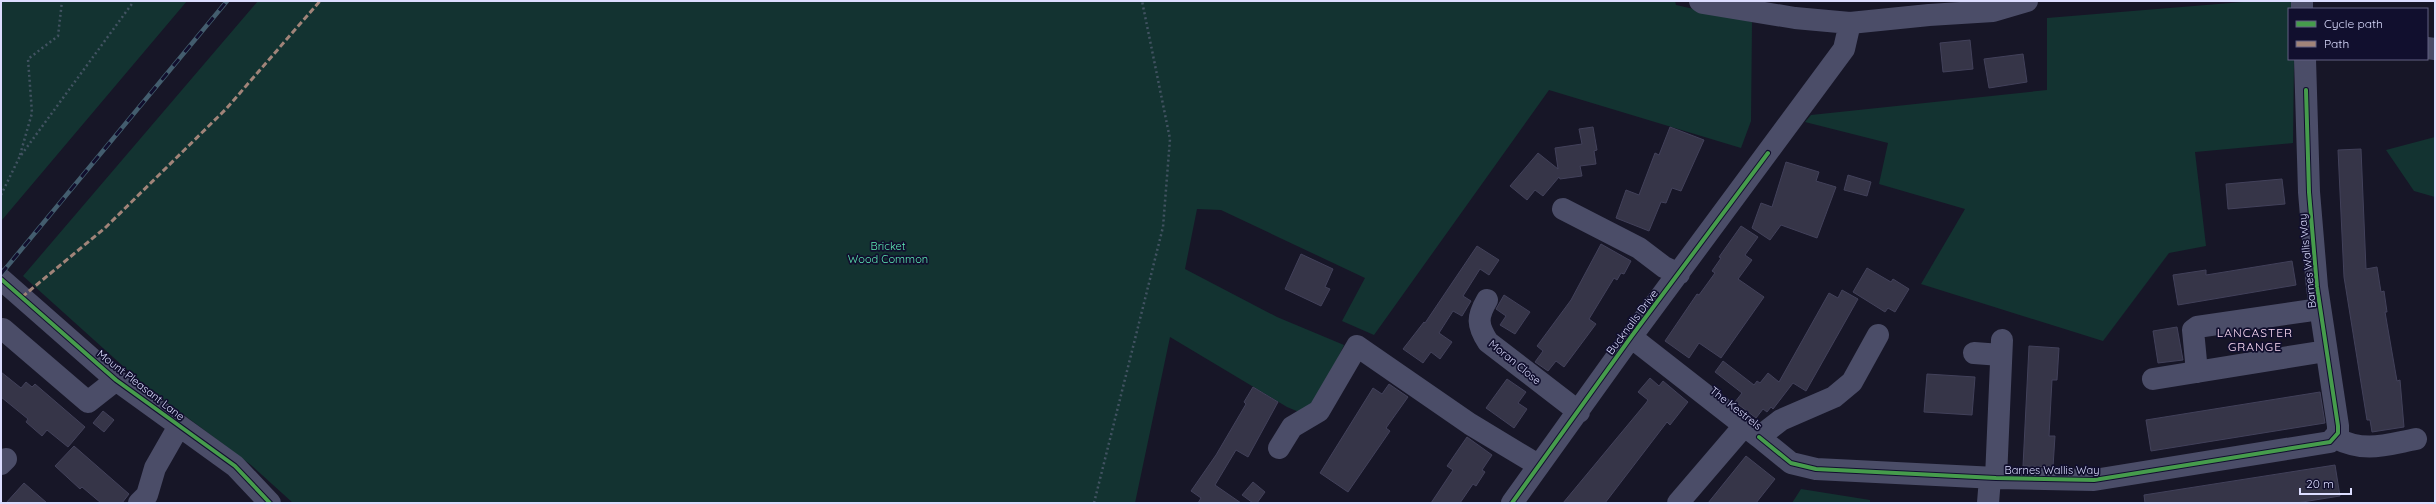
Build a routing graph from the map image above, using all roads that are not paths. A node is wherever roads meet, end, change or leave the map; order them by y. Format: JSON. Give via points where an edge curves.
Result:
{"nodes":[{"id":1,"x":1700,"y":1,"type":"edge"},
{"id":2,"x":2029,"y":1,"type":"edge"},
{"id":3,"x":1850,"y":23,"type":"junction"},
{"id":4,"x":2304,"y":60,"type":"edge"},
{"id":5,"x":1563,"y":209,"type":"dead end"},
{"id":6,"x":1679,"y":274,"type":"junction"},
{"id":7,"x":1,"y":280,"type":"edge"},
{"id":8,"x":1487,"y":300,"type":"dead end"},
{"id":9,"x":2320,"y":309,"type":"junction"},
{"id":10,"x":3,"y":329,"type":"dead end"},
{"id":11,"x":1878,"y":335,"type":"dead end"},
{"id":12,"x":1631,"y":337,"type":"junction"},
{"id":13,"x":2326,"y":352,"type":"junction"},
{"id":14,"x":1974,"y":353,"type":"dead end"},
{"id":15,"x":2197,"y":372,"type":"junction"},
{"id":16,"x":2153,"y":379,"type":"dead end"},
{"id":17,"x":116,"y":380,"type":"junction"},
{"id":18,"x":1579,"y":412,"type":"junction"},
{"id":19,"x":179,"y":426,"type":"junction"},
{"id":20,"x":1751,"y":432,"type":"junction"},
{"id":21,"x":2335,"y":438,"type":"junction"},
{"id":22,"x":2416,"y":439,"type":"dead end"},
{"id":23,"x":1279,"y":448,"type":"dead end"},
{"id":24,"x":1538,"y":465,"type":"junction"},
{"id":25,"x":1992,"y":478,"type":"junction"},
{"id":26,"x":139,"y":503,"type":"edge"},
{"id":27,"x":270,"y":503,"type":"edge"},
{"id":28,"x":1512,"y":503,"type":"edge"},
{"id":29,"x":1678,"y":503,"type":"edge"},
{"id":30,"x":1988,"y":503,"type":"edge"}],
"edges":[{"from":1,"to":3,"type":"street","via":[[1703,4],[1795,18]]},
{"from":2,"to":3,"type":"street","via":[[1993,11]]},
{"from":3,"to":6,"type":"street","name":"Bucknalls Drive","via":[[1844,49]]},
{"from":4,"to":9,"type":"street","name":"Barnes Wallis Way","via":[[2309,192]]},
{"from":5,"to":6,"type":"street","via":[[1639,248],[1664,267]]},
{"from":6,"to":12,"type":"street","name":"Bucknalls Drive"},
{"from":7,"to":17,"type":"street","name":"Mount Pleasant Lane"},
{"from":8,"to":18,"type":"street","name":"Moran Close","via":[[1478,320],[1488,342]]},
{"from":9,"to":13,"type":"street","name":"Barnes Wallis Way"},
{"from":9,"to":15,"type":"street","via":[[2197,327],[2193,330],[2192,338]]},
{"from":10,"to":17,"type":"street","name":"Mount Pleasant Lane","via":[[88,402]]},
{"from":11,"to":20,"type":"street","name":"The Kestrels","via":[[1852,382],[1834,397]]},
{"from":12,"to":18,"type":"street","name":"Bucknalls Drive"},
{"from":12,"to":20,"type":"street","name":"The Kestrels"},
{"from":13,"to":15,"type":"street"},
{"from":13,"to":21,"type":"street","name":"Barnes Wallis Way","via":[[2338,426]]},
{"from":14,"to":25,"type":"street","via":[[2002,348]]},
{"from":15,"to":16,"type":"street"},
{"from":17,"to":19,"type":"street","name":"Mount Pleasant Lane"},
{"from":18,"to":24,"type":"street","name":"Bucknalls Drive"},
{"from":19,"to":26,"type":"street","via":[[155,468],[147,495]]},
{"from":19,"to":27,"type":"street","name":"Mount Pleasant Lane","via":[[235,466]]},
{"from":20,"to":25,"type":"street","name":"Barnes Wallis Way","via":[[1790,463],[1804,468]]},
{"from":20,"to":29,"type":"street"},
{"from":21,"to":22,"type":"street","via":[[2356,447]]},
{"from":21,"to":25,"type":"street","name":"Barnes Wallis Way","via":[[2322,444],[2125,477],[2073,481]]},
{"from":23,"to":24,"type":"street","via":[[1292,427],[1319,411],[1357,346],[1470,424]]},
{"from":24,"to":28,"type":"street","name":"Bucknalls Drive"},
{"from":25,"to":30,"type":"street"}]}
